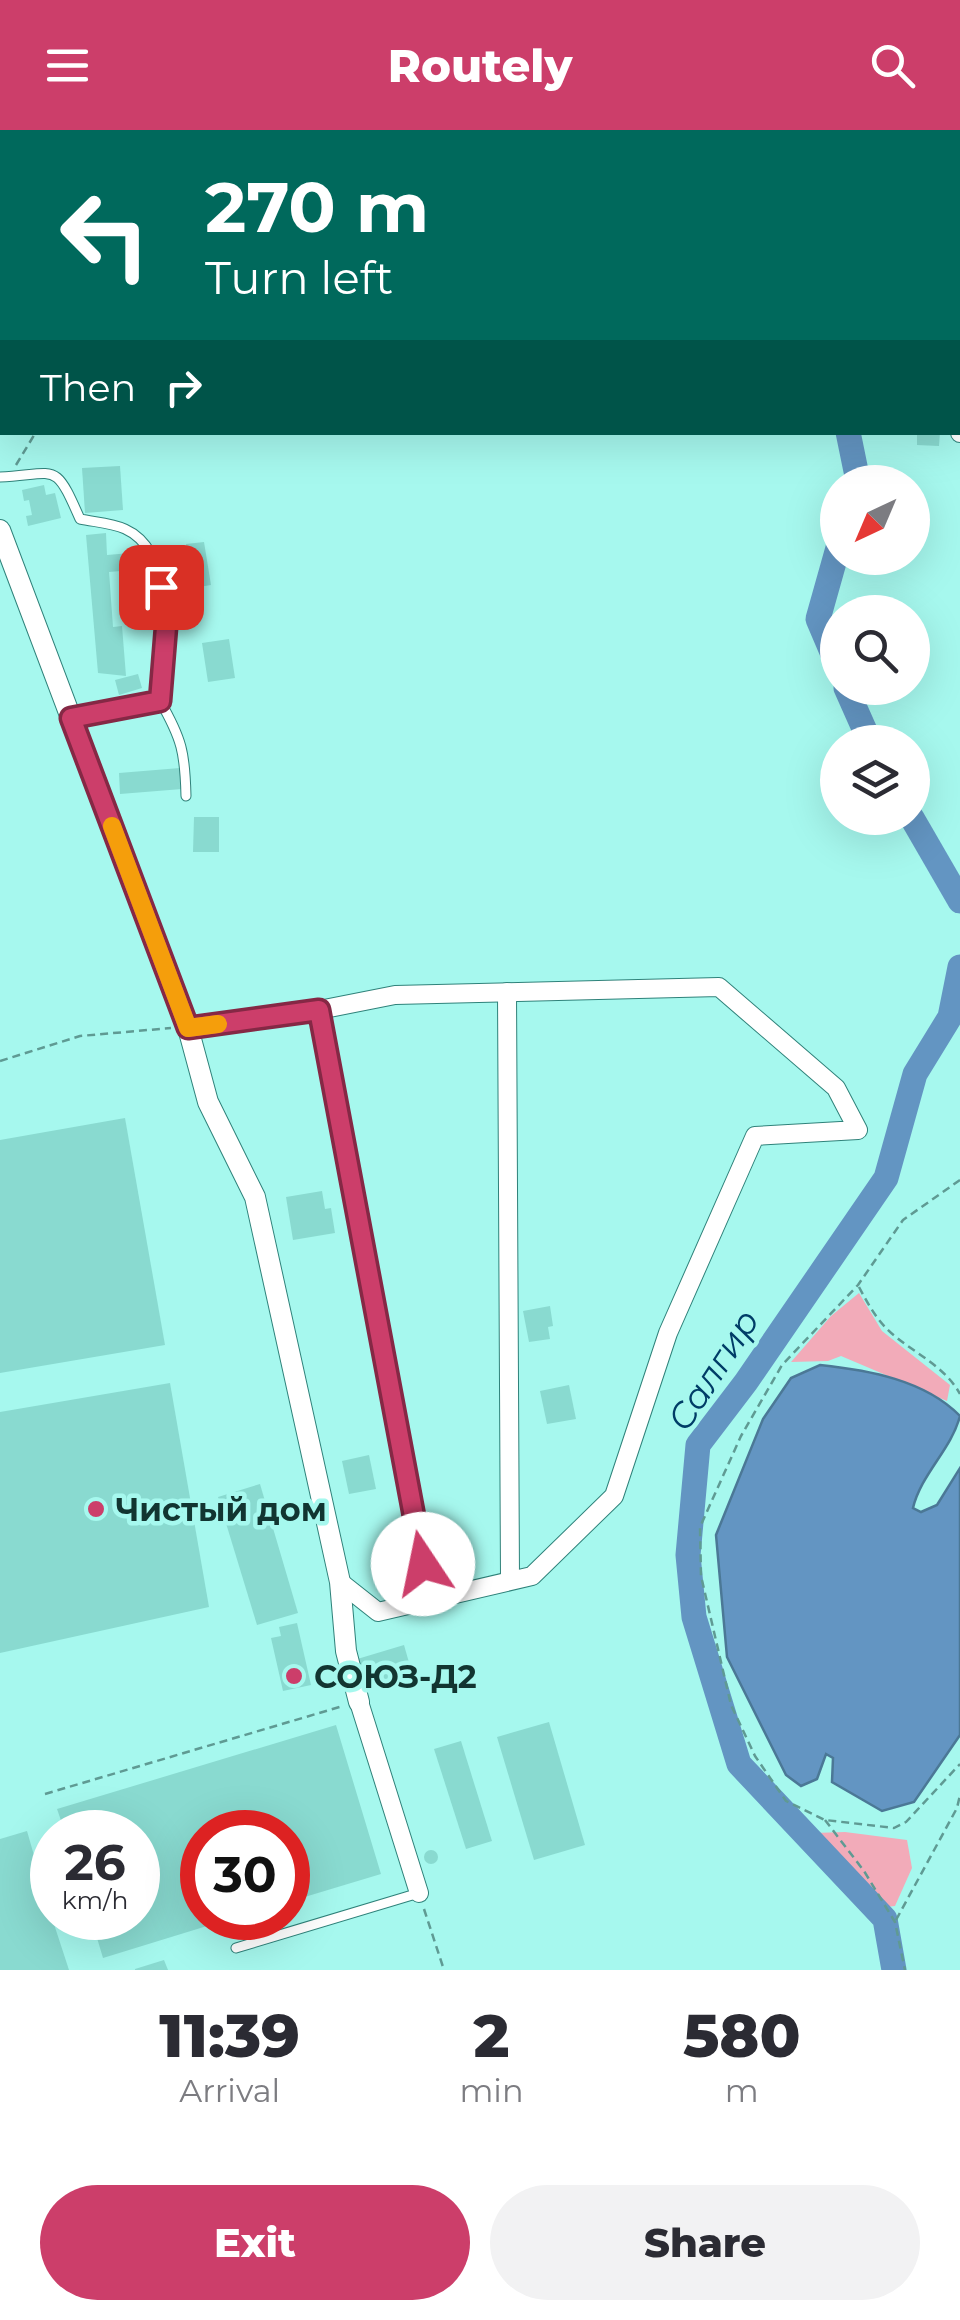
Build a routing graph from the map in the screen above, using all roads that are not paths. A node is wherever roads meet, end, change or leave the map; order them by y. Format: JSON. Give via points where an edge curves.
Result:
{"nodes":[{"id":1,"x":3,"y":477,"type":"edge"},
{"id":2,"x":0,"y":530,"type":"edge"},
{"id":3,"x":160,"y":701,"type":"junction"},
{"id":4,"x":71,"y":718,"type":"junction"},
{"id":5,"x":186,"y":796,"type":"dead end"},
{"id":6,"x":507,"y":992,"type":"junction"},
{"id":7,"x":319,"y":1010,"type":"junction"},
{"id":8,"x":188,"y":1028,"type":"junction"},
{"id":9,"x":510,"y":1579,"type":"junction"},
{"id":10,"x":340,"y":1582,"type":"junction"},
{"id":11,"x":430,"y":1600,"type":"junction"},
{"id":12,"x":358,"y":1702,"type":"joint"},
{"id":13,"x":419,"y":1893,"type":"joint"},
{"id":14,"x":236,"y":1948,"type":"dead end"}],
"edges":[{"from":1,"to":3,"type":"lane","via":[[50,472],[62,479],[80,519],[128,530],[156,559],[167,615]]},
{"from":2,"to":4,"type":"street"},
{"from":3,"to":4,"type":"lane"},
{"from":3,"to":5,"type":"lane","via":[[184,753]]},
{"from":4,"to":8,"type":"street"},
{"from":6,"to":7,"type":"street","via":[[396,995]]},
{"from":6,"to":9,"type":"street"},
{"from":6,"to":9,"type":"street","via":[[719,988],[836,1088],[858,1130],[755,1136],[668,1333],[614,1496],[532,1576]]},
{"from":7,"to":8,"type":"street"},
{"from":7,"to":11,"type":"street"},
{"from":8,"to":10,"type":"street","via":[[208,1102],[255,1197]]},
{"from":9,"to":11,"type":"street"},
{"from":10,"to":11,"type":"street","via":[[378,1612]]},
{"from":10,"to":12,"type":"street"},
{"from":12,"to":13,"type":"street"},
{"from":13,"to":14,"type":"lane"}]}
